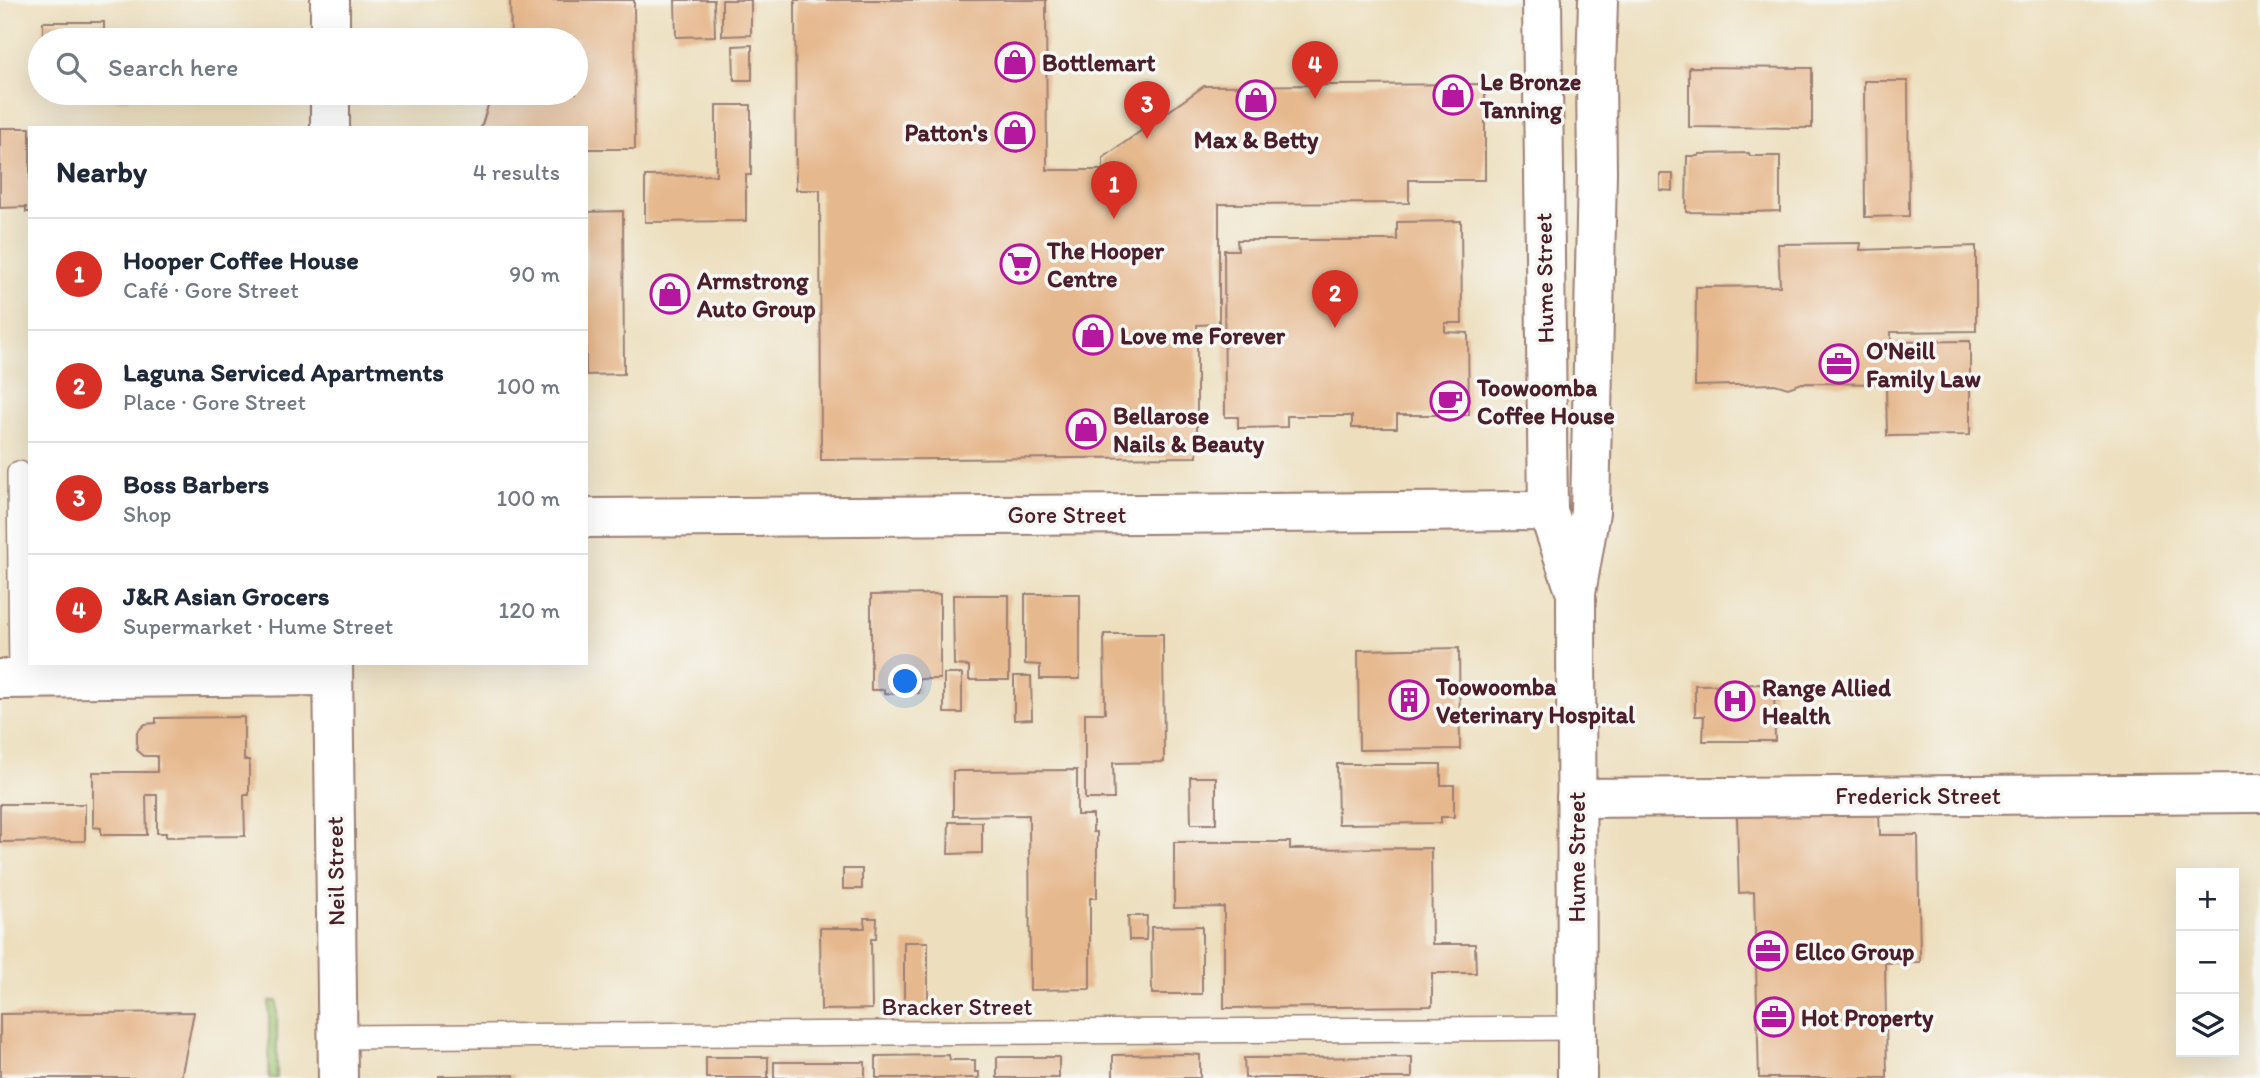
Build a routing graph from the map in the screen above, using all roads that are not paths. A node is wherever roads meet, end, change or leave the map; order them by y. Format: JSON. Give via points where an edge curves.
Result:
{"nodes":[{"id":1,"x":330,"y":0,"type":"edge"},
{"id":2,"x":1542,"y":0,"type":"edge"},
{"id":3,"x":1598,"y":0,"type":"edge"},
{"id":4,"x":330,"y":28,"type":"edge"},
{"id":5,"x":330,"y":105,"type":"edge"},
{"id":6,"x":330,"y":126,"type":"edge"},
{"id":7,"x":19,"y":473,"type":"dead end"},
{"id":8,"x":1548,"y":511,"type":"junction"},
{"id":9,"x":588,"y":518,"type":"edge"},
{"id":10,"x":1576,"y":593,"type":"junction"},
{"id":11,"x":333,"y":670,"type":"edge"},
{"id":12,"x":10,"y":679,"type":"edge"},
{"id":13,"x":2260,"y":793,"type":"edge"},
{"id":14,"x":1576,"y":797,"type":"junction"},
{"id":15,"x":1577,"y":1028,"type":"junction"},
{"id":16,"x":337,"y":1037,"type":"junction"},
{"id":17,"x":338,"y":1078,"type":"edge"},
{"id":18,"x":1577,"y":1078,"type":"edge"}],
"edges":[{"from":1,"to":4,"type":"main road"},
{"from":2,"to":8,"type":"main road","name":"Hume Street"},
{"from":3,"to":10,"type":"main road","name":"Hume Street","via":[[1590,512]]},
{"from":5,"to":6,"type":"main road"},
{"from":7,"to":12,"type":"lane"},
{"from":8,"to":9,"type":"main road","name":"Gore Street"},
{"from":8,"to":10,"type":"main road","name":"Hume Street"},
{"from":10,"to":14,"type":"main road","name":"Hume Street"},
{"from":11,"to":12,"type":"main road"},
{"from":11,"to":16,"type":"main road","name":"Neil Street"},
{"from":13,"to":14,"type":"main road","name":"Frederick Street"},
{"from":14,"to":15,"type":"main road","name":"Hume Street"},
{"from":15,"to":16,"type":"lane","name":"Bracker Street"},
{"from":15,"to":18,"type":"main road","name":"Hume Street"},
{"from":16,"to":17,"type":"main road","name":"Neil Street"}]}
